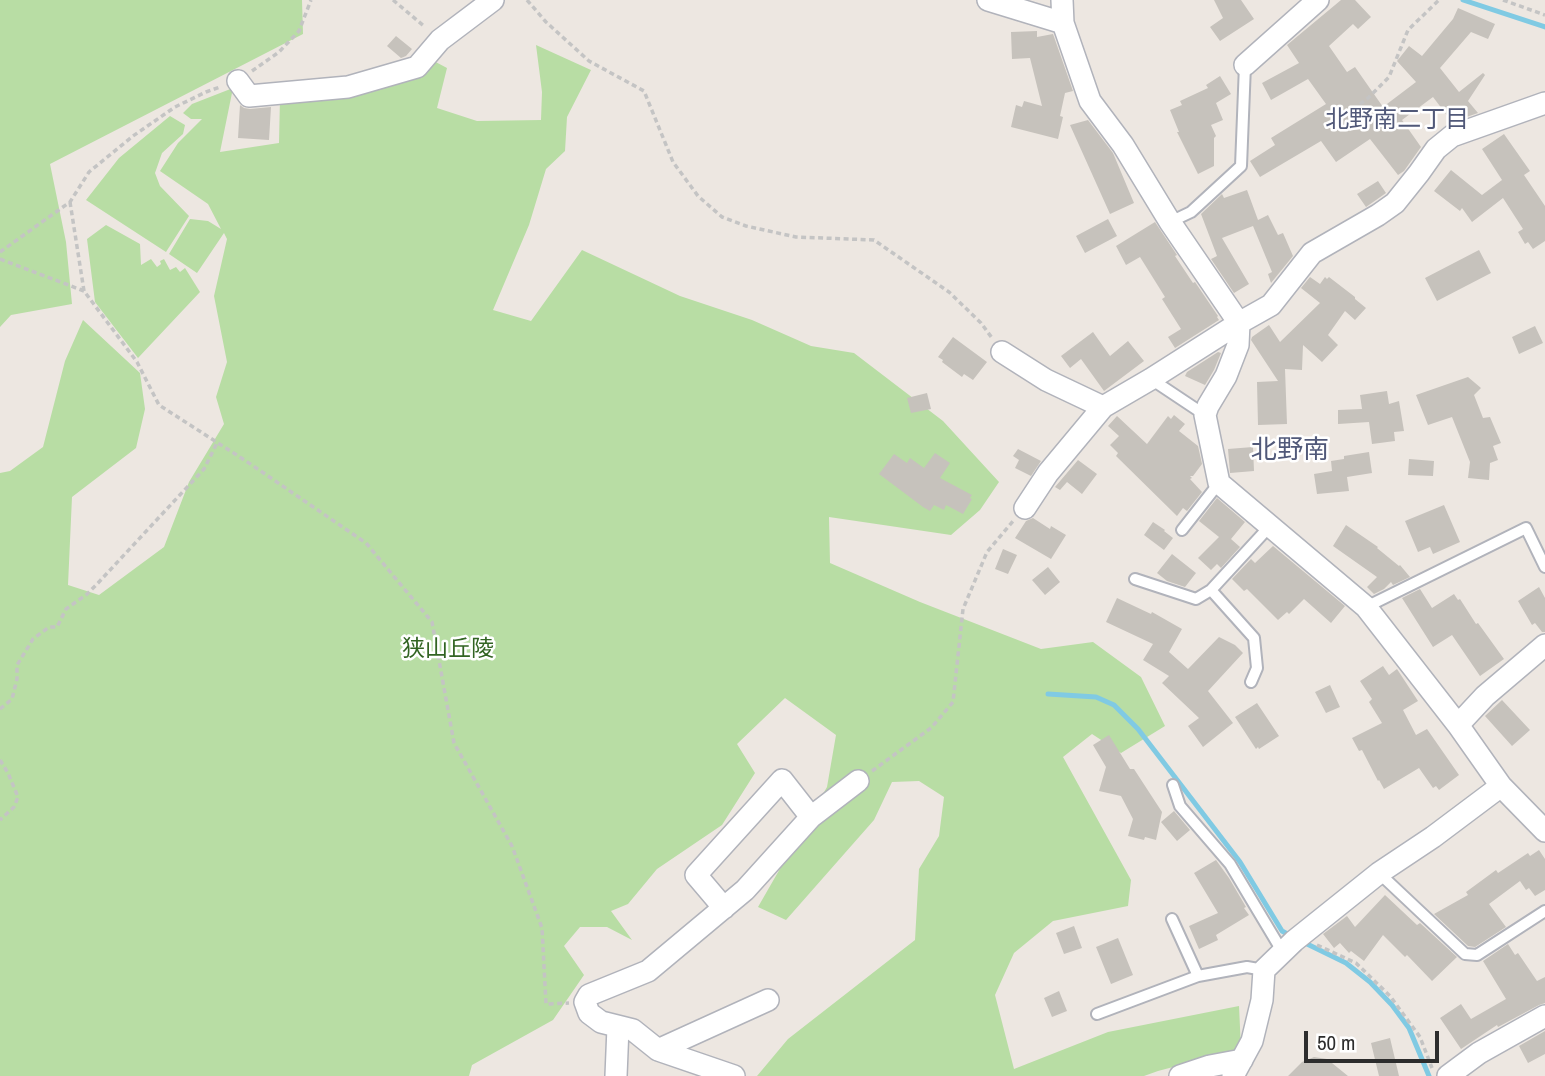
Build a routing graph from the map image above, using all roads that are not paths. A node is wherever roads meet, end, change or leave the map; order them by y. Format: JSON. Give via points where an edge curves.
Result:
{"nodes":[{"id":1,"x":493,"y":0,"type":"edge"},
{"id":2,"x":988,"y":0,"type":"edge"},
{"id":3,"x":1062,"y":0,"type":"edge"},
{"id":4,"x":1318,"y":0,"type":"edge"},
{"id":5,"x":1063,"y":23,"type":"junction"},
{"id":6,"x":1245,"y":65,"type":"joint"},
{"id":7,"x":238,"y":81,"type":"road end"},
{"id":8,"x":1545,"y":103,"type":"edge"},
{"id":9,"x":1170,"y":222,"type":"junction"},
{"id":10,"x":1239,"y":323,"type":"junction"},
{"id":11,"x":1002,"y":352,"type":"road end"},
{"id":12,"x":1152,"y":379,"type":"junction"},
{"id":13,"x":1103,"y":407,"type":"junction"},
{"id":14,"x":1205,"y":415,"type":"junction"},
{"id":15,"x":1219,"y":483,"type":"junction"},
{"id":16,"x":1025,"y":508,"type":"road end"},
{"id":17,"x":1270,"y":526,"type":"junction"},
{"id":18,"x":1182,"y":530,"type":"dead end"},
{"id":19,"x":1545,"y":567,"type":"edge"},
{"id":20,"x":1135,"y":579,"type":"dead end"},
{"id":21,"x":1211,"y":590,"type":"junction"},
{"id":22,"x":1366,"y":607,"type":"junction"},
{"id":23,"x":1545,"y":645,"type":"edge"},
{"id":24,"x":1251,"y":682,"type":"dead end"},
{"id":25,"x":1458,"y":725,"type":"junction"},
{"id":26,"x":858,"y":780,"type":"road end"},
{"id":27,"x":1173,"y":785,"type":"dead end"},
{"id":28,"x":1501,"y":786,"type":"junction"},
{"id":29,"x":811,"y":817,"type":"junction"},
{"id":30,"x":1545,"y":831,"type":"edge"},
{"id":31,"x":1379,"y":873,"type":"junction"},
{"id":32,"x":723,"y":908,"type":"junction"},
{"id":33,"x":1545,"y":911,"type":"edge"},
{"id":34,"x":1172,"y":919,"type":"dead end"},
{"id":35,"x":1292,"y":943,"type":"junction"},
{"id":36,"x":1264,"y":970,"type":"junction"},
{"id":37,"x":1198,"y":976,"type":"junction"},
{"id":38,"x":768,"y":1000,"type":"dead end"},
{"id":39,"x":1097,"y":1014,"type":"dead end"},
{"id":40,"x":1545,"y":1016,"type":"edge"},
{"id":41,"x":618,"y":1027,"type":"junction"},
{"id":42,"x":658,"y":1050,"type":"junction"},
{"id":43,"x":1238,"y":1068,"type":"edge"},
{"id":44,"x":615,"y":1076,"type":"edge"},
{"id":45,"x":734,"y":1076,"type":"edge"},
{"id":46,"x":1180,"y":1076,"type":"edge"},
{"id":47,"x":1448,"y":1076,"type":"edge"}],
"edges":[{"from":1,"to":7,"type":"street","via":[[440,40],[417,67],[348,87],[249,96]]},
{"from":2,"to":5,"type":"street"},
{"from":3,"to":5,"type":"street"},
{"from":4,"to":6,"type":"street"},
{"from":5,"to":9,"type":"street","via":[[1090,101]]},
{"from":6,"to":9,"type":"lane","via":[[1241,166],[1191,212]]},
{"from":8,"to":10,"type":"street","via":[[1452,136],[1436,149],[1395,203],[1312,253],[1271,305]]},
{"from":9,"to":10,"type":"street"},
{"from":10,"to":12,"type":"street"},
{"from":10,"to":14,"type":"street","via":[[1238,345]]},
{"from":11,"to":13,"type":"street","via":[[1046,380]]},
{"from":12,"to":13,"type":"street"},
{"from":12,"to":14,"type":"lane"},
{"from":13,"to":16,"type":"street"},
{"from":14,"to":15,"type":"street"},
{"from":15,"to":17,"type":"street"},
{"from":15,"to":18,"type":"lane"},
{"from":17,"to":21,"type":"lane"},
{"from":17,"to":22,"type":"street"},
{"from":19,"to":22,"type":"lane","via":[[1526,528]]},
{"from":20,"to":21,"type":"lane","via":[[1196,598]]},
{"from":21,"to":24,"type":"lane","via":[[1254,638],[1257,668]]},
{"from":22,"to":25,"type":"street"},
{"from":23,"to":25,"type":"street"},
{"from":25,"to":28,"type":"street"},
{"from":26,"to":29,"type":"street"},
{"from":27,"to":35,"type":"lane","via":[[1180,806]]},
{"from":28,"to":30,"type":"street"},
{"from":28,"to":31,"type":"street"},
{"from":29,"to":32,"type":"street","via":[[745,891]]},
{"from":29,"to":32,"type":"street","via":[[782,780],[696,875]]},
{"from":31,"to":33,"type":"lane","via":[[1465,954],[1477,955]]},
{"from":31,"to":35,"type":"street"},
{"from":32,"to":41,"type":"street","via":[[648,971],[589,995],[585,1002],[589,1013]]},
{"from":34,"to":37,"type":"lane"},
{"from":35,"to":36,"type":"street"},
{"from":36,"to":37,"type":"lane","via":[[1247,967]]},
{"from":36,"to":43,"type":"street","via":[[1252,1041]]},
{"from":37,"to":39,"type":"lane"},
{"from":38,"to":42,"type":"street"},
{"from":40,"to":47,"type":"street"},
{"from":41,"to":42,"type":"street","via":[[633,1030]]},
{"from":41,"to":44,"type":"street"},
{"from":42,"to":45,"type":"street"},
{"from":43,"to":46,"type":"street","via":[[1210,1066]]}]}
